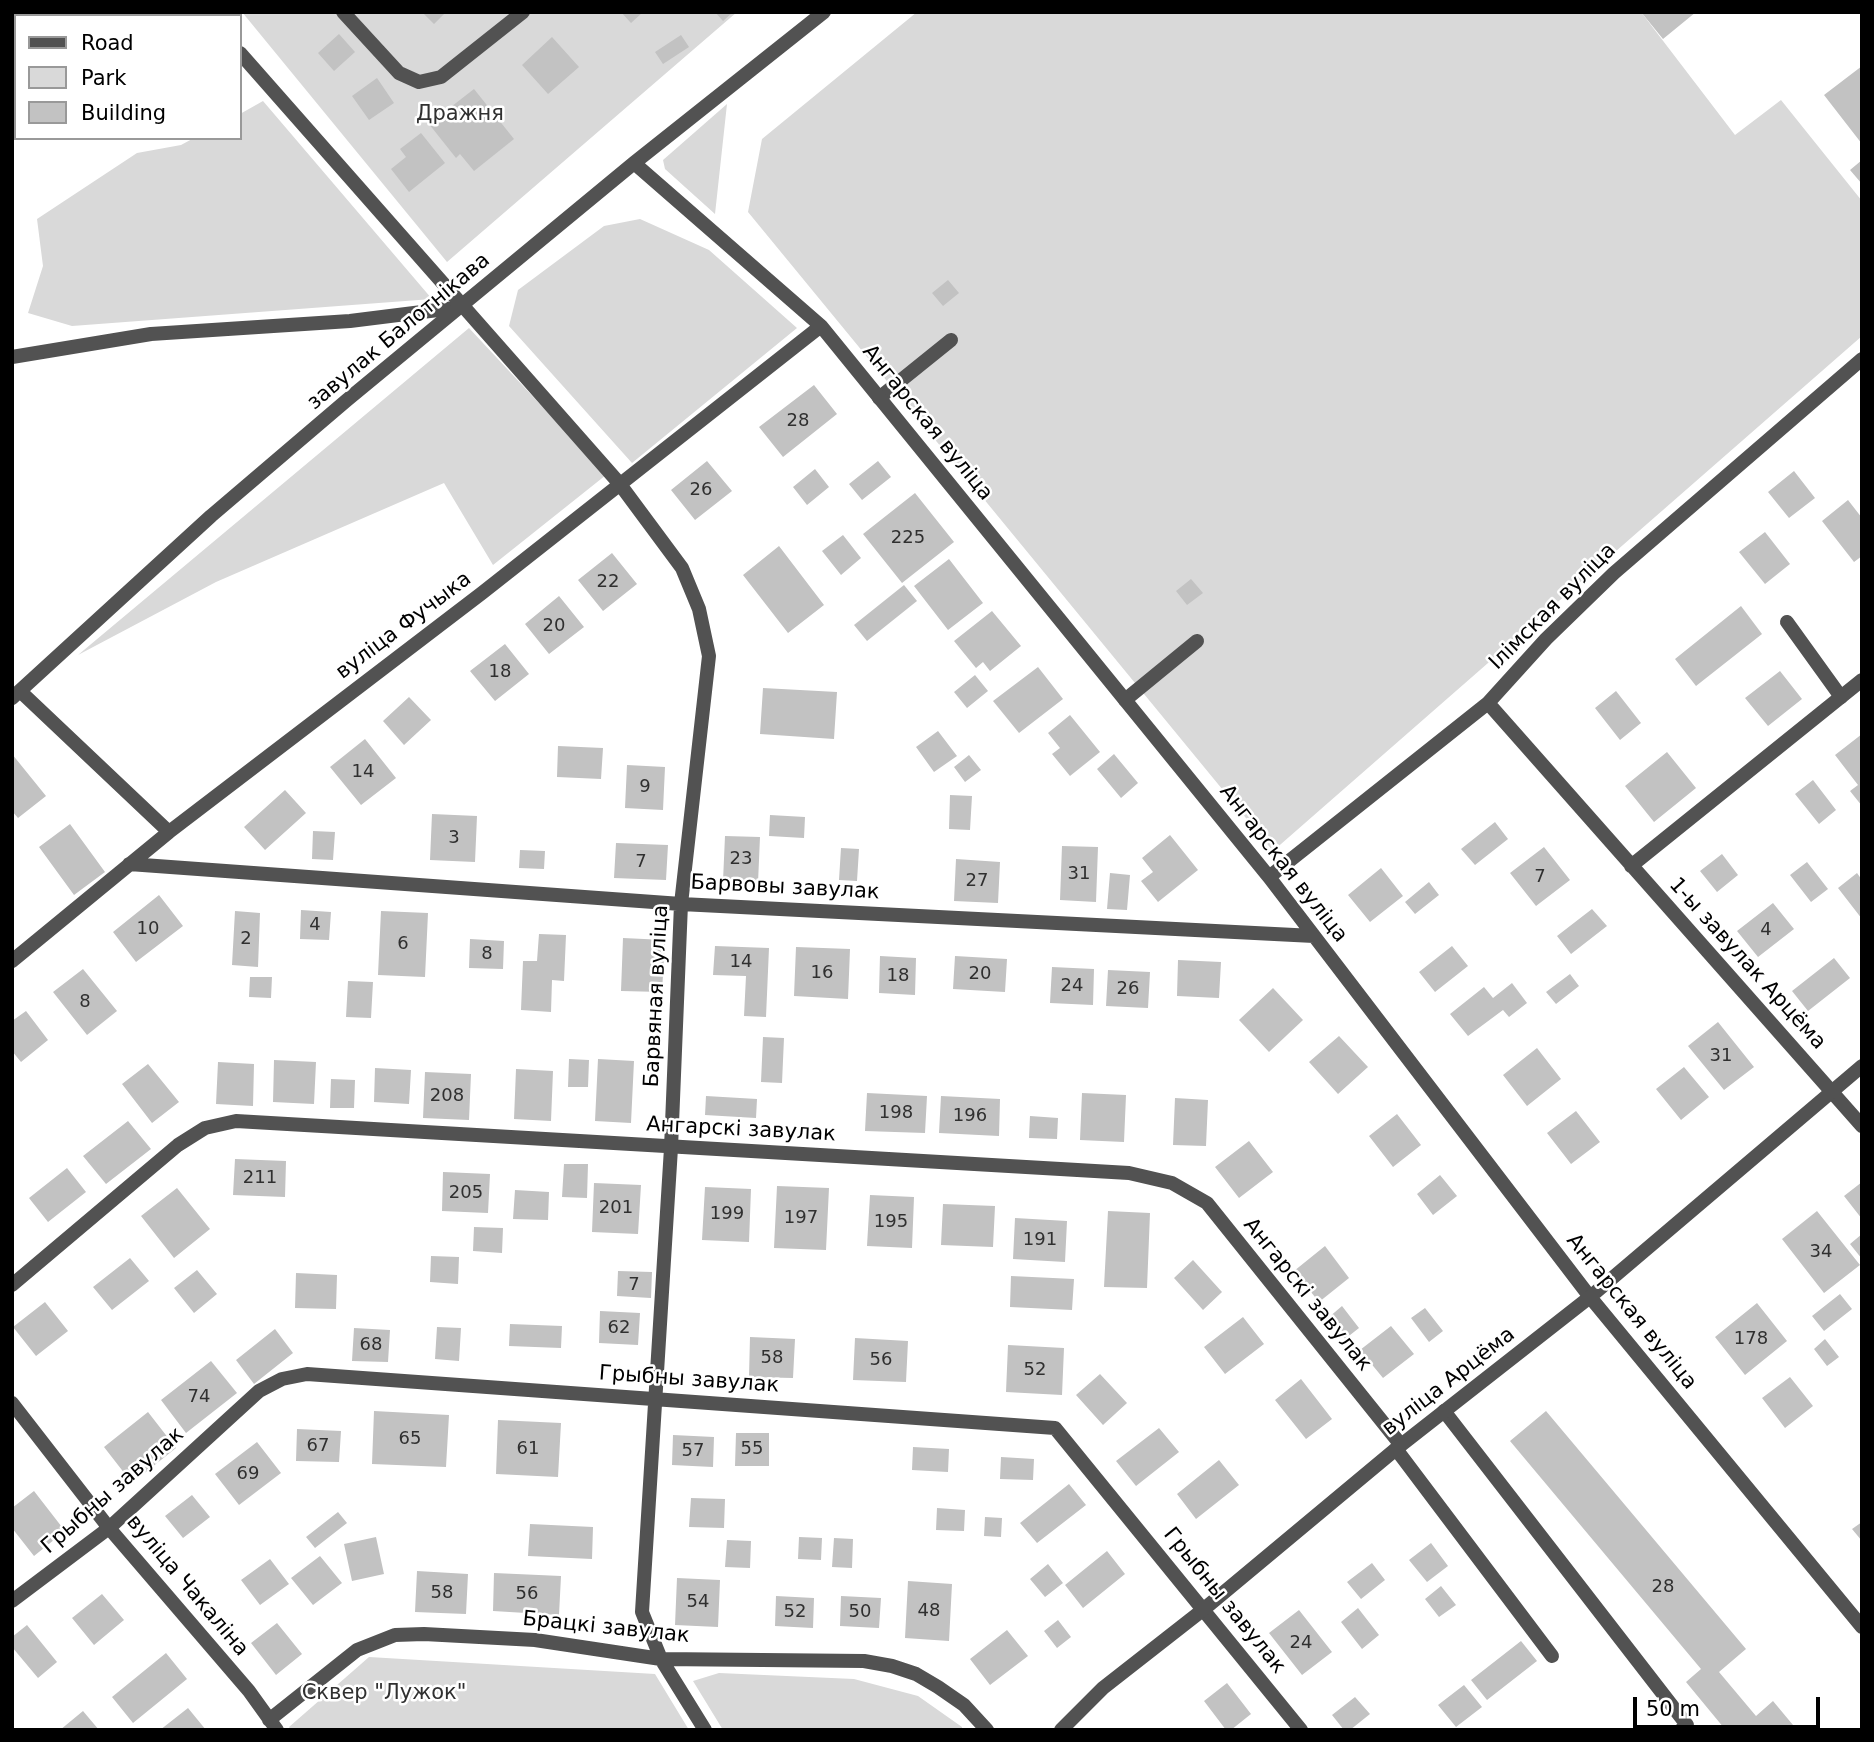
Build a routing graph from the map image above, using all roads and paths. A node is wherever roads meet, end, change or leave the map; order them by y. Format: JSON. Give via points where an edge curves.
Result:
{"nodes":[{"id":1,"x":343,"y":12,"type":"edge"},
{"id":2,"x":523,"y":12,"type":"edge"},
{"id":3,"x":824,"y":12,"type":"edge"},
{"id":4,"x":242,"y":55,"type":"edge"},
{"id":5,"x":634,"y":163,"type":"junction"},
{"id":6,"x":462,"y":307,"type":"junction"},
{"id":7,"x":821,"y":326,"type":"junction"},
{"id":8,"x":951,"y":340,"type":"dead end"},
{"id":9,"x":12,"y":357,"type":"edge"},
{"id":10,"x":1862,"y":359,"type":"edge"},
{"id":11,"x":879,"y":398,"type":"junction"},
{"id":12,"x":619,"y":483,"type":"junction"},
{"id":13,"x":1787,"y":622,"type":"dead end"},
{"id":14,"x":1197,"y":641,"type":"dead end"},
{"id":15,"x":1862,"y":680,"type":"edge"},
{"id":16,"x":17,"y":695,"type":"edge"},
{"id":17,"x":1841,"y":697,"type":"junction"},
{"id":18,"x":1125,"y":700,"type":"junction"},
{"id":19,"x":1488,"y":703,"type":"junction"},
{"id":20,"x":169,"y":832,"type":"junction"},
{"id":21,"x":129,"y":864,"type":"junction"},
{"id":22,"x":1630,"y":866,"type":"junction"},
{"id":23,"x":1269,"y":877,"type":"junction"},
{"id":24,"x":681,"y":904,"type":"junction"},
{"id":25,"x":1314,"y":936,"type":"junction"},
{"id":26,"x":12,"y":961,"type":"edge"},
{"id":27,"x":1862,"y":1066,"type":"edge"},
{"id":28,"x":1833,"y":1091,"type":"junction"},
{"id":29,"x":1862,"y":1126,"type":"edge"},
{"id":30,"x":671,"y":1148,"type":"junction"},
{"id":31,"x":12,"y":1285,"type":"edge"},
{"id":32,"x":1590,"y":1297,"type":"junction"},
{"id":33,"x":655,"y":1398,"type":"junction"},
{"id":34,"x":12,"y":1403,"type":"edge"},
{"id":35,"x":1444,"y":1411,"type":"junction"},
{"id":36,"x":1398,"y":1447,"type":"junction"},
{"id":37,"x":109,"y":1528,"type":"junction"},
{"id":38,"x":12,"y":1601,"type":"edge"},
{"id":39,"x":1205,"y":1609,"type":"junction"},
{"id":40,"x":1862,"y":1628,"type":"edge"},
{"id":41,"x":1552,"y":1656,"type":"dead end"},
{"id":42,"x":661,"y":1658,"type":"junction"},
{"id":43,"x":273,"y":1725,"type":"edge"},
{"id":44,"x":705,"y":1730,"type":"edge"},
{"id":45,"x":987,"y":1730,"type":"edge"},
{"id":46,"x":1061,"y":1730,"type":"edge"},
{"id":47,"x":1301,"y":1730,"type":"edge"},
{"id":48,"x":1681,"y":1730,"type":"edge"}],
"edges":[{"from":1,"to":2,"type":"street","via":[[399,73],[419,82],[441,78]]},
{"from":3,"to":5,"type":"street","name":"завулак Балотнікава"},
{"from":4,"to":6,"type":"street","name":"Барвяная вуліца"},
{"from":5,"to":6,"type":"street","name":"завулак Балотнікава"},
{"from":5,"to":7,"type":"street","name":"Ангарская вуліца"},
{"from":6,"to":9,"type":"street","via":[[351,321],[152,334]]},
{"from":6,"to":12,"type":"street","name":"Барвяная вуліца"},
{"from":6,"to":16,"type":"street","name":"завулак Балотнікава","via":[[211,516]]},
{"from":7,"to":11,"type":"street","name":"Ангарская вуліца"},
{"from":7,"to":12,"type":"street","name":"вуліца Фучыка"},
{"from":8,"to":11,"type":"street"},
{"from":10,"to":19,"type":"street","name":"Ілімская вуліца","via":[[1614,573]]},
{"from":11,"to":18,"type":"street","name":"Ангарская вуліца"},
{"from":12,"to":20,"type":"street","name":"вуліца Фучыка"},
{"from":12,"to":24,"type":"street","name":"Барвяная вуліца","via":[[682,568],[699,609],[709,656]]},
{"from":13,"to":17,"type":"street"},
{"from":14,"to":18,"type":"street"},
{"from":15,"to":17,"type":"street"},
{"from":16,"to":20,"type":"street"},
{"from":17,"to":22,"type":"street"},
{"from":18,"to":23,"type":"street","name":"Ангарская вуліца"},
{"from":19,"to":22,"type":"street","name":"1-ы завулак Арцёма"},
{"from":19,"to":23,"type":"street","name":"Ілімская вуліца"},
{"from":20,"to":21,"type":"street","name":"вуліца Фучыка"},
{"from":21,"to":24,"type":"street","name":"Барвовы завулак"},
{"from":21,"to":26,"type":"street","name":"вуліца Фучыка"},
{"from":22,"to":28,"type":"street","name":"1-ы завулак Арцёма"},
{"from":23,"to":25,"type":"street","name":"Ангарская вуліца"},
{"from":24,"to":25,"type":"street","name":"Барвовы завулак"},
{"from":24,"to":30,"type":"street","name":"Барвяная вуліца"},
{"from":25,"to":32,"type":"street","name":"Ангарская вуліца"},
{"from":27,"to":28,"type":"street","name":"вуліца Арцёма"},
{"from":28,"to":29,"type":"street","name":"1-ы завулак Арцёма"},
{"from":28,"to":32,"type":"street","name":"вуліца Арцёма"},
{"from":30,"to":31,"type":"street","name":"Ангарскі завулак","via":[[236,1121],[205,1128],[178,1145]]},
{"from":30,"to":33,"type":"street","name":"Барвяная вуліца"},
{"from":30,"to":36,"type":"street","name":"Ангарскі завулак","via":[[1129,1173],[1172,1183],[1207,1203]]},
{"from":32,"to":35,"type":"street","name":"вуліца Арцёма"},
{"from":32,"to":40,"type":"street","name":"Ангарская вуліца"},
{"from":33,"to":37,"type":"street","name":"Грыбны завулак","via":[[307,1374],[282,1379],[258,1391]]},
{"from":33,"to":39,"type":"street","name":"Грыбны завулак","via":[[1055,1428]]},
{"from":33,"to":42,"type":"street","name":"Барвяная вуліца","via":[[642,1612]]},
{"from":34,"to":37,"type":"street","name":"вуліца Чакаліна"},
{"from":35,"to":36,"type":"street","name":"вуліца Арцёма"},
{"from":35,"to":48,"type":"street","via":[[1687,1726]]},
{"from":36,"to":39,"type":"street","name":"вуліца Арцёма"},
{"from":36,"to":41,"type":"street","name":"Ангарскі завулак"},
{"from":37,"to":38,"type":"street","name":"Грыбны завулак"},
{"from":37,"to":43,"type":"street","name":"вуліца Чакаліна"},
{"from":39,"to":46,"type":"street","name":"вуліца Арцёма","via":[[1103,1688]]},
{"from":39,"to":47,"type":"street","name":"Грыбны завулак"},
{"from":42,"to":43,"type":"street","name":"Брацкі завулак","via":[[535,1640],[396,1635],[357,1650]]},
{"from":42,"to":44,"type":"street","name":"Барвяная вуліца"},
{"from":42,"to":45,"type":"street","name":"Брацкі завулак","via":[[864,1661],[892,1666],[938,1687],[964,1705]]}]}
